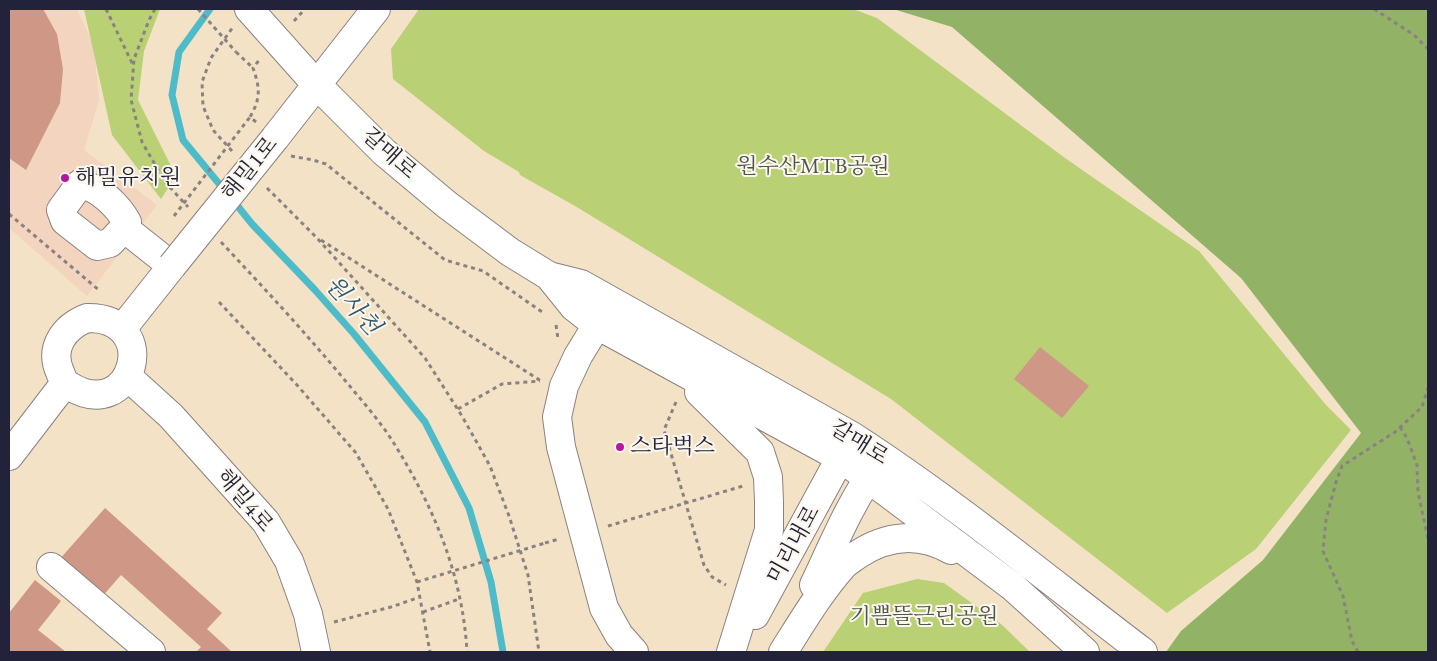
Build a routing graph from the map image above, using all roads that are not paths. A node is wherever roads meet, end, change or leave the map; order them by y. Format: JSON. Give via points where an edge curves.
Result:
{"nodes":[{"id":1,"x":376,"y":9,"type":"edge"},
{"id":2,"x":257,"y":24,"type":"edge"},
{"id":3,"x":316,"y":84,"type":"junction"},
{"id":4,"x":124,"y":228,"type":"dead end"},
{"id":5,"x":172,"y":266,"type":"junction"},
{"id":6,"x":549,"y":276,"type":"junction"},
{"id":7,"x":597,"y":324,"type":"junction"},
{"id":8,"x":122,"y":329,"type":"junction"},
{"id":9,"x":669,"y":364,"type":"junction"},
{"id":10,"x":128,"y":377,"type":"junction"},
{"id":11,"x":65,"y":383,"type":"junction"},
{"id":12,"x":846,"y":447,"type":"junction"},
{"id":13,"x":9,"y":456,"type":"edge"},
{"id":14,"x":875,"y":467,"type":"junction"},
{"id":15,"x":51,"y":567,"type":"dead end"},
{"id":16,"x":1004,"y":581,"type":"junction"},
{"id":17,"x":151,"y":652,"type":"edge"},
{"id":18,"x":316,"y":652,"type":"edge"},
{"id":19,"x":634,"y":652,"type":"edge"},
{"id":20,"x":733,"y":652,"type":"edge"},
{"id":21,"x":782,"y":652,"type":"edge"},
{"id":22,"x":1085,"y":652,"type":"edge"},
{"id":23,"x":1144,"y":652,"type":"edge"}],
"edges":[{"from":1,"to":3,"type":"street","name":"해밀1로"},
{"from":2,"to":3,"type":"street","name":"갈매로"},
{"from":3,"to":5,"type":"street","name":"해밀1로","bridge":true},
{"from":3,"to":6,"type":"street","name":"갈매로","via":[[384,152],[446,204],[510,252]]},
{"from":4,"to":5,"type":"street"},
{"from":5,"to":8,"type":"street","name":"해밀1로"},
{"from":6,"to":7,"type":"street","name":"갈매로","via":[[574,307]]},
{"from":6,"to":12,"type":"street","name":"갈매로","via":[[581,284]]},
{"from":7,"to":9,"type":"street","name":"갈매로"},
{"from":7,"to":19,"type":"street","via":[[564,386],[557,417],[561,447],[604,608],[619,635]]},
{"from":8,"to":10,"type":"street","via":[[133,352]]},
{"from":8,"to":11,"type":"street","via":[[106,320],[87,318],[66,331],[56,353],[57,366]]},
{"from":9,"to":12,"type":"street","name":"갈매로"},
{"from":9,"to":20,"type":"street","via":[[760,452],[768,477],[769,530]]},
{"from":10,"to":11,"type":"street","via":[[108,393],[95,395],[82,393]]},
{"from":10,"to":18,"type":"street","name":"해밀4로","via":[[171,416],[266,522],[289,561],[308,614]]},
{"from":11,"to":13,"type":"street"},
{"from":12,"to":14,"type":"street","name":"갈매로"},
{"from":12,"to":20,"type":"street","name":"미리내로"},
{"from":14,"to":16,"type":"street","name":"갈매로"},
{"from":14,"to":21,"type":"street","name":"미리내로","via":[[842,525]]},
{"from":14,"to":23,"type":"street","name":"갈매로","via":[[973,520]]},
{"from":15,"to":17,"type":"street"},
{"from":16,"to":21,"type":"street","via":[[937,542],[911,538],[887,541],[865,550],[843,565]]},
{"from":16,"to":22,"type":"street","name":"갈매로"}]}
